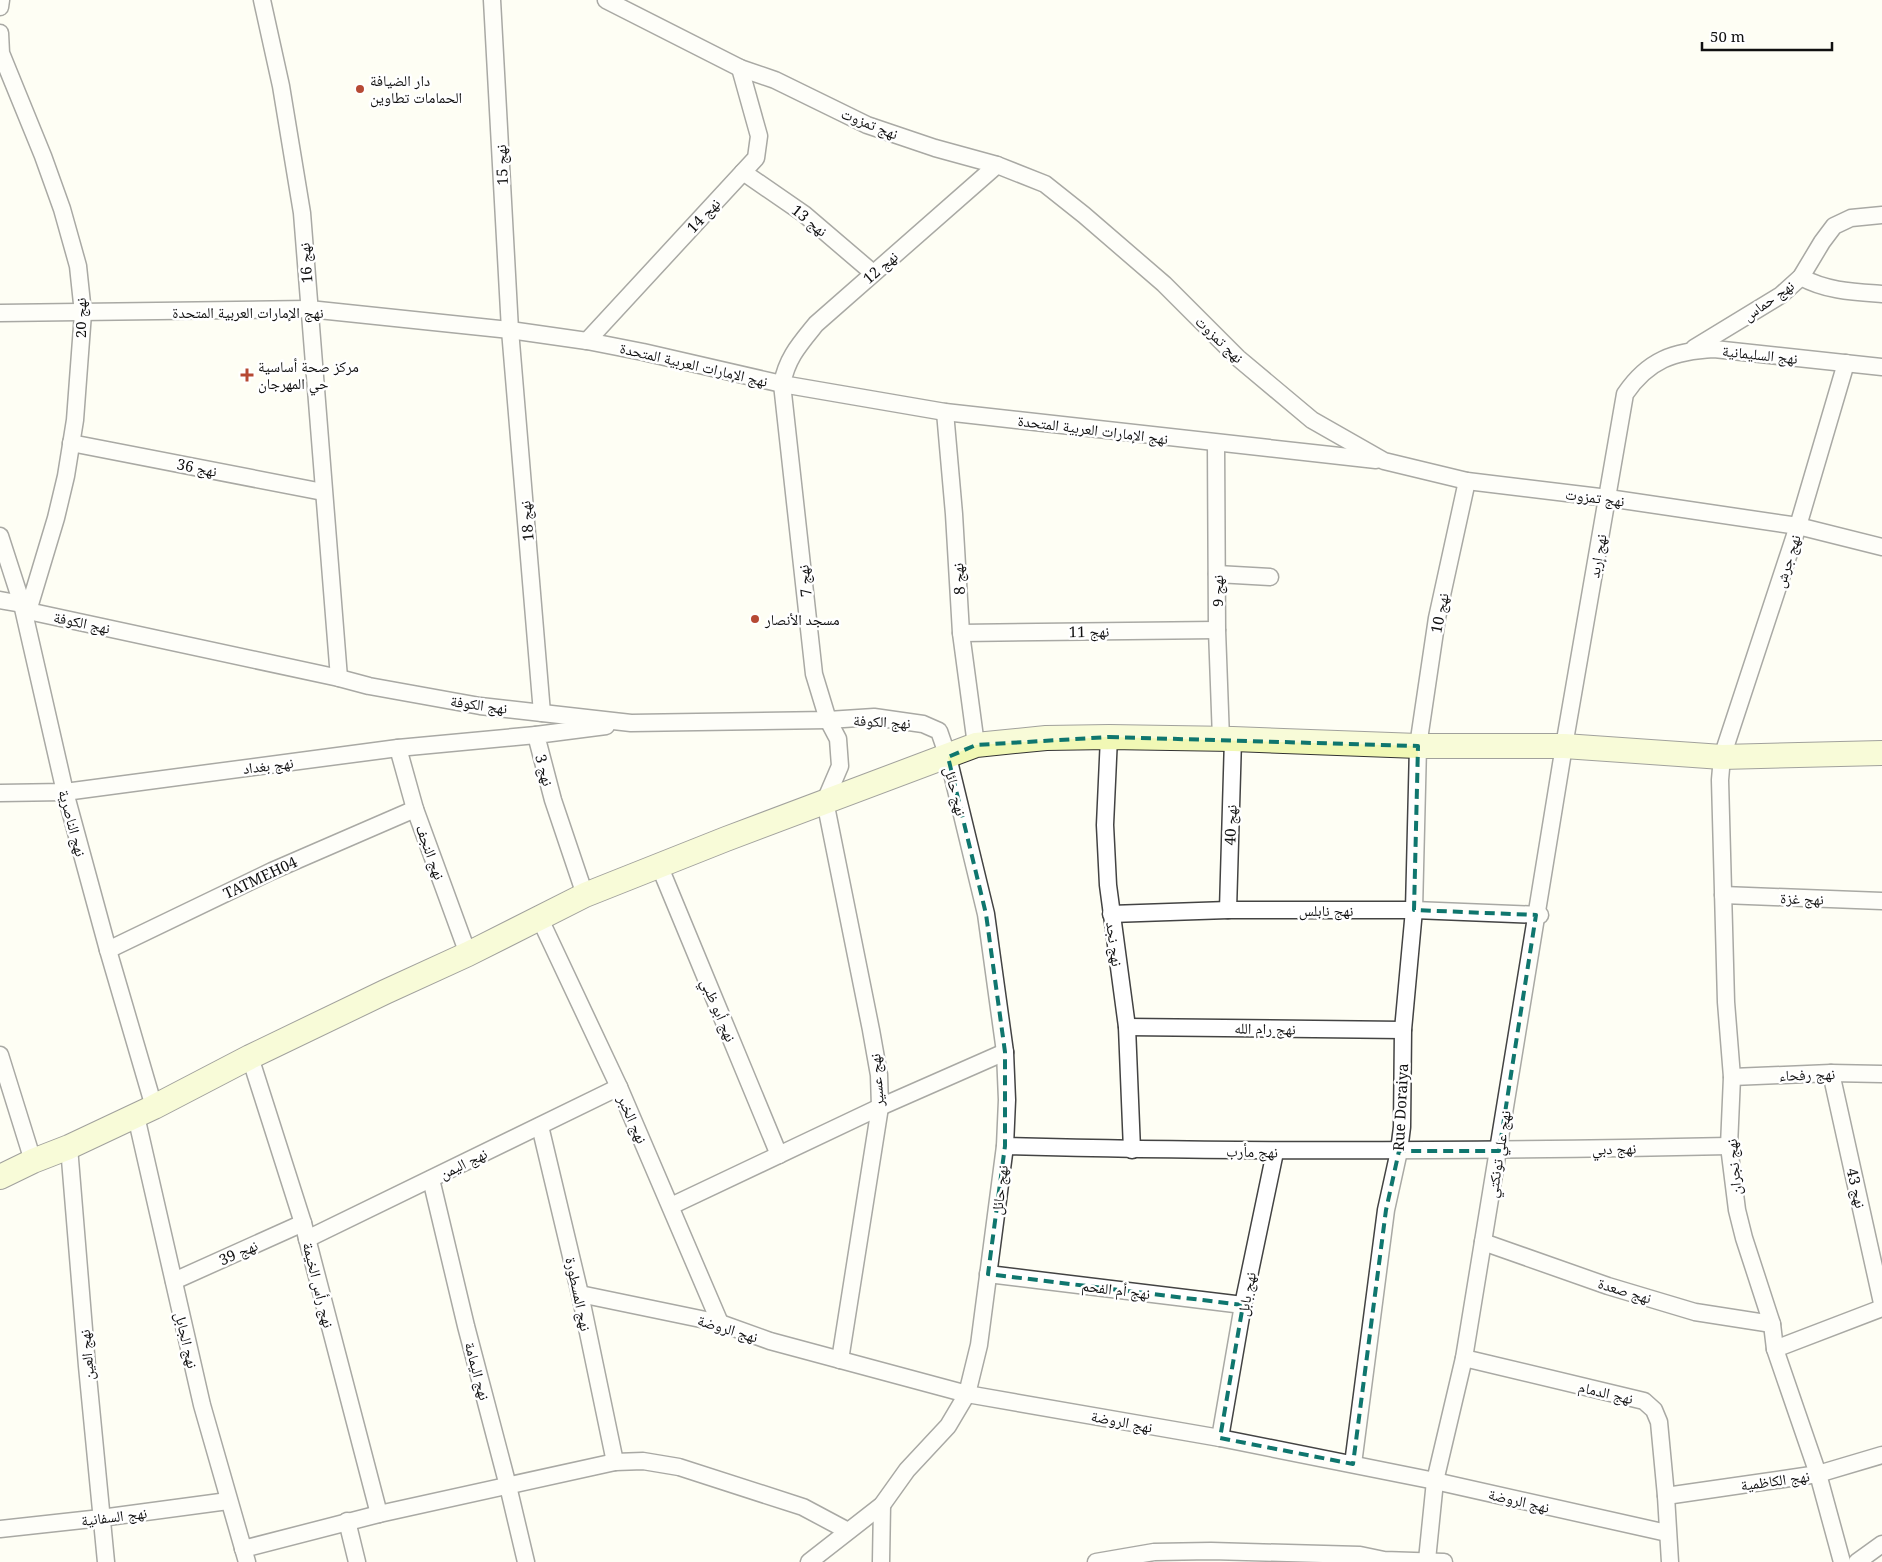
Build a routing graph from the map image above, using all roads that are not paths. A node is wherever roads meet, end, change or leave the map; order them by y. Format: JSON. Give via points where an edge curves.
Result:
{"nodes":[{"id":1,"x":1,"y":0,"type":"edge"},
{"id":2,"x":262,"y":0,"type":"edge"},
{"id":3,"x":492,"y":0,"type":"edge"},
{"id":4,"x":606,"y":0,"type":"edge"},
{"id":5,"x":0,"y":7,"type":"edge"},
{"id":6,"x":0,"y":33,"type":"edge"},
{"id":7,"x":0,"y":53,"type":"edge"},
{"id":8,"x":740,"y":68,"type":"junction"},
{"id":9,"x":997,"y":165,"type":"junction"},
{"id":10,"x":743,"y":172,"type":"junction"},
{"id":11,"x":1882,"y":215,"type":"edge"},
{"id":12,"x":873,"y":273,"type":"junction"},
{"id":13,"x":1801,"y":277,"type":"junction"},
{"id":14,"x":1882,"y":294,"type":"edge"},
{"id":15,"x":309,"y":309,"type":"junction"},
{"id":16,"x":0,"y":312,"type":"edge"},
{"id":17,"x":83,"y":313,"type":"junction"},
{"id":18,"x":510,"y":330,"type":"junction"},
{"id":19,"x":587,"y":341,"type":"junction"},
{"id":20,"x":1691,"y":350,"type":"junction"},
{"id":21,"x":1846,"y":363,"type":"junction"},
{"id":22,"x":1882,"y":367,"type":"edge"},
{"id":23,"x":1643,"y":371,"type":"joint"},
{"id":24,"x":782,"y":384,"type":"junction"},
{"id":25,"x":945,"y":412,"type":"junction"},
{"id":26,"x":71,"y":443,"type":"junction"},
{"id":27,"x":1216,"y":443,"type":"junction"},
{"id":28,"x":1384,"y":461,"type":"junction"},
{"id":29,"x":1467,"y":481,"type":"junction"},
{"id":30,"x":324,"y":492,"type":"junction"},
{"id":31,"x":1608,"y":498,"type":"junction"},
{"id":32,"x":1798,"y":526,"type":"junction"},
{"id":33,"x":0,"y":536,"type":"edge"},
{"id":34,"x":1882,"y":547,"type":"edge"},
{"id":35,"x":1217,"y":574,"type":"junction"},
{"id":36,"x":1270,"y":577,"type":"dead end"},
{"id":37,"x":0,"y":600,"type":"edge"},
{"id":38,"x":25,"y":608,"type":"junction"},
{"id":39,"x":1217,"y":630,"type":"junction"},
{"id":40,"x":961,"y":633,"type":"junction"},
{"id":41,"x":339,"y":678,"type":"junction"},
{"id":42,"x":542,"y":712,"type":"junction"},
{"id":43,"x":828,"y":720,"type":"junction"},
{"id":44,"x":631,"y":723,"type":"junction"},
{"id":45,"x":536,"y":735,"type":"junction"},
{"id":46,"x":1109,"y":737,"type":"junction"},
{"id":47,"x":1227,"y":739,"type":"junction"},
{"id":48,"x":976,"y":745,"type":"junction"},
{"id":49,"x":1418,"y":746,"type":"junction"},
{"id":50,"x":1564,"y":746,"type":"junction"},
{"id":51,"x":398,"y":748,"type":"junction"},
{"id":52,"x":1882,"y":753,"type":"edge"},
{"id":53,"x":1722,"y":756,"type":"junction"},
{"id":54,"x":948,"y":757,"type":"junction"},
{"id":55,"x":65,"y":792,"type":"junction"},
{"id":56,"x":0,"y":793,"type":"edge"},
{"id":57,"x":825,"y":802,"type":"junction"},
{"id":58,"x":415,"y":809,"type":"junction"},
{"id":59,"x":659,"y":865,"type":"junction"},
{"id":60,"x":585,"y":895,"type":"junction"},
{"id":61,"x":1723,"y":895,"type":"junction"},
{"id":62,"x":1882,"y":901,"type":"edge"},
{"id":63,"x":1228,"y":910,"type":"junction"},
{"id":64,"x":1414,"y":910,"type":"junction"},
{"id":65,"x":1111,"y":914,"type":"junction"},
{"id":66,"x":1538,"y":915,"type":"junction"},
{"id":67,"x":540,"y":919,"type":"junction"},
{"id":68,"x":108,"y":950,"type":"junction"},
{"id":69,"x":468,"y":954,"type":"junction"},
{"id":70,"x":1127,"y":1027,"type":"junction"},
{"id":71,"x":1403,"y":1030,"type":"junction"},
{"id":72,"x":1005,"y":1052,"type":"junction"},
{"id":73,"x":0,"y":1055,"type":"edge"},
{"id":74,"x":250,"y":1057,"type":"junction"},
{"id":75,"x":1831,"y":1073,"type":"junction"},
{"id":76,"x":1882,"y":1074,"type":"edge"},
{"id":77,"x":1732,"y":1077,"type":"junction"},
{"id":78,"x":619,"y":1087,"type":"junction"},
{"id":79,"x":880,"y":1107,"type":"junction"},
{"id":80,"x":145,"y":1112,"type":"junction"},
{"id":81,"x":540,"y":1126,"type":"junction"},
{"id":82,"x":1005,"y":1146,"type":"junction"},
{"id":83,"x":1729,"y":1146,"type":"junction"},
{"id":84,"x":69,"y":1147,"type":"junction"},
{"id":85,"x":1132,"y":1150,"type":"junction"},
{"id":86,"x":1399,"y":1151,"type":"junction"},
{"id":87,"x":1498,"y":1151,"type":"junction"},
{"id":88,"x":1275,"y":1152,"type":"junction"},
{"id":89,"x":779,"y":1156,"type":"junction"},
{"id":90,"x":33,"y":1161,"type":"junction"},
{"id":91,"x":0,"y":1177,"type":"edge"},
{"id":92,"x":431,"y":1179,"type":"junction"},
{"id":93,"x":671,"y":1206,"type":"junction"},
{"id":94,"x":303,"y":1223,"type":"junction"},
{"id":95,"x":307,"y":1239,"type":"junction"},
{"id":96,"x":1483,"y":1242,"type":"junction"},
{"id":97,"x":988,"y":1274,"type":"junction"},
{"id":98,"x":174,"y":1281,"type":"junction"},
{"id":99,"x":580,"y":1294,"type":"junction"},
{"id":100,"x":1882,"y":1303,"type":"edge"},
{"id":101,"x":1243,"y":1305,"type":"junction"},
{"id":102,"x":1882,"y":1308,"type":"edge"},
{"id":103,"x":720,"y":1323,"type":"junction"},
{"id":104,"x":1772,"y":1324,"type":"junction"},
{"id":105,"x":1775,"y":1349,"type":"junction"},
{"id":106,"x":1464,"y":1358,"type":"junction"},
{"id":107,"x":840,"y":1360,"type":"junction"},
{"id":108,"x":967,"y":1394,"type":"junction"},
{"id":109,"x":1220,"y":1438,"type":"junction"},
{"id":110,"x":1882,"y":1455,"type":"edge"},
{"id":111,"x":615,"y":1462,"type":"junction"},
{"id":112,"x":1352,"y":1464,"type":"junction"},
{"id":113,"x":1818,"y":1474,"type":"junction"},
{"id":114,"x":1435,"y":1481,"type":"junction"},
{"id":115,"x":508,"y":1486,"type":"junction"},
{"id":116,"x":1666,"y":1496,"type":"junction"},
{"id":117,"x":228,"y":1501,"type":"junction"},
{"id":118,"x":882,"y":1505,"type":"junction"},
{"id":119,"x":379,"y":1514,"type":"junction"},
{"id":120,"x":101,"y":1518,"type":"junction"},
{"id":121,"x":347,"y":1522,"type":"junction"},
{"id":122,"x":0,"y":1529,"type":"edge"},
{"id":123,"x":848,"y":1531,"type":"junction"},
{"id":124,"x":1668,"y":1533,"type":"junction"},
{"id":125,"x":1882,"y":1544,"type":"edge"},
{"id":126,"x":245,"y":1556,"type":"edge"},
{"id":127,"x":1427,"y":1560,"type":"junction"},
{"id":128,"x":106,"y":1562,"type":"edge"},
{"id":129,"x":357,"y":1562,"type":"edge"},
{"id":130,"x":526,"y":1562,"type":"edge"},
{"id":131,"x":809,"y":1562,"type":"edge"},
{"id":132,"x":881,"y":1562,"type":"edge"},
{"id":133,"x":1096,"y":1562,"type":"edge"},
{"id":134,"x":1444,"y":1562,"type":"edge"},
{"id":135,"x":1670,"y":1562,"type":"edge"},
{"id":136,"x":1842,"y":1562,"type":"edge"},
{"id":137,"x":1857,"y":1562,"type":"edge"}],
"edges":[{"from":1,"to":5,"type":"street"},
{"from":2,"to":15,"type":"street","name":"نهج 16","via":[[281,86],[302,213]]},
{"from":3,"to":18,"type":"street","name":"نهج 15"},
{"from":4,"to":8,"type":"street","name":"نهج تمزوت"},
{"from":6,"to":7,"type":"street","name":"نهج 20"},
{"from":7,"to":17,"type":"street","name":"نهج 20","via":[[62,209],[78,266]]},
{"from":8,"to":9,"type":"street","name":"نهج تمزوت","via":[[775,80],[867,125]]},
{"from":8,"to":10,"type":"street","name":"نهج 14","via":[[759,136],[756,158]]},
{"from":9,"to":12,"type":"street","name":"نهج 12"},
{"from":9,"to":28,"type":"street","name":"نهج تمزوت","via":[[1045,184],[1164,284],[1238,358],[1312,420]]},
{"from":10,"to":12,"type":"street","name":"نهج 13","via":[[804,214]]},
{"from":10,"to":19,"type":"street","name":"نهج 14"},
{"from":11,"to":13,"type":"street","name":"نهج حماس","via":[[1851,218],[1834,226]]},
{"from":12,"to":24,"type":"street","name":"نهج 12","via":[[816,324],[799,344],[785,366]]},
{"from":13,"to":14,"type":"street","via":[[1824,287]]},
{"from":13,"to":20,"type":"street","name":"نهج حماس","via":[[1781,295]]},
{"from":15,"to":17,"type":"street","name":"نهج الإمارات العربية المتحدة"},
{"from":15,"to":18,"type":"street","name":"نهج الإمارات العربية المتحدة"},
{"from":15,"to":30,"type":"street","name":"نهج 16"},
{"from":16,"to":17,"type":"street","name":"نهج الإمارات العربية المتحدة"},
{"from":17,"to":26,"type":"street","name":"نهج 20"},
{"from":18,"to":19,"type":"street","name":"نهج الإمارات العربية المتحدة"},
{"from":18,"to":42,"type":"street","name":"نهج 18"},
{"from":19,"to":24,"type":"street","name":"نهج الإمارات العربية المتحدة"},
{"from":20,"to":21,"type":"street","name":"نهج السليمانية","via":[[1714,348]]},
{"from":20,"to":23,"type":"street","name":"نهج السليمانية","via":[[1671,356]]},
{"from":21,"to":22,"type":"street","name":"نهج السليمانية"},
{"from":21,"to":32,"type":"street","name":"نهج جرش"},
{"from":23,"to":31,"type":"street","name":"نهج إربد","via":[[1625,394]]},
{"from":24,"to":25,"type":"street","name":"نهج الإمارات العربية المتحدة"},
{"from":24,"to":43,"type":"street","name":"نهج 7","via":[[814,674]]},
{"from":25,"to":27,"type":"street","name":"نهج الإمارات العربية المتحدة"},
{"from":25,"to":40,"type":"street","name":"نهج 8"},
{"from":26,"to":30,"type":"street","name":"نهج 36"},
{"from":26,"to":38,"type":"street","name":"نهج 20","via":[[56,518]]},
{"from":27,"to":28,"type":"street","name":"نهج الإمارات العربية المتحدة"},
{"from":27,"to":35,"type":"street","name":"نهج 9"},
{"from":28,"to":29,"type":"street","name":"نهج تمزوت"},
{"from":29,"to":31,"type":"street","name":"نهج تمزوت"},
{"from":29,"to":49,"type":"street","name":"نهج 10","via":[[1437,618]]},
{"from":30,"to":41,"type":"street","name":"نهج 16"},
{"from":31,"to":32,"type":"street","name":"نهج تمزوت"},
{"from":31,"to":50,"type":"street","name":"نهج إربد"},
{"from":32,"to":34,"type":"street","name":"نهج تمزوت"},
{"from":32,"to":53,"type":"street","name":"نهج جرش"},
{"from":33,"to":38,"type":"street","name":"نهج الناصرية"},
{"from":35,"to":36,"type":"street"},
{"from":35,"to":39,"type":"street","name":"نهج 9"},
{"from":37,"to":38,"type":"street","name":"نهج الكوفة"},
{"from":38,"to":41,"type":"street","name":"نهج الكوفة"},
{"from":38,"to":55,"type":"street","name":"نهج الناصرية"},
{"from":39,"to":40,"type":"street","name":"نهج 11"},
{"from":39,"to":47,"type":"street","name":"نهج 9"},
{"from":40,"to":48,"type":"street","name":"نهج 8"},
{"from":41,"to":42,"type":"street","name":"نهج الكوفة","via":[[480,706]]},
{"from":42,"to":44,"type":"street","name":"نهج الكوفة"},
{"from":43,"to":44,"type":"street","name":"نهج الكوفة"},
{"from":43,"to":54,"type":"street","name":"نهج الكوفة","via":[[874,717],[923,724],[939,730]]},
{"from":43,"to":57,"type":"street","name":"نهج 7","via":[[838,739],[840,766]]},
{"from":44,"to":45,"type":"street","name":"نهج 3"},
{"from":45,"to":51,"type":"street","name":"نهج بغداد"},
{"from":45,"to":60,"type":"street","name":"نهج 3","via":[[553,800]]},
{"from":46,"to":47,"type":"main road"},
{"from":46,"to":48,"type":"main road","via":[[1046,738]]},
{"from":46,"to":65,"type":"street","name":"نهج نجد","via":[[1105,825]]},
{"from":47,"to":49,"type":"main road"},
{"from":47,"to":63,"type":"street","name":"نهج 40"},
{"from":48,"to":54,"type":"main road"},
{"from":49,"to":50,"type":"main road"},
{"from":49,"to":64,"type":"street","name":"Rue Doraiya"},
{"from":50,"to":53,"type":"main road"},
{"from":50,"to":66,"type":"street","name":"نهج علي تونكتي"},
{"from":51,"to":55,"type":"street","name":"نهج بغداد"},
{"from":51,"to":58,"type":"street","name":"نهج النجف"},
{"from":52,"to":53,"type":"main road"},
{"from":53,"to":61,"type":"street","name":"نهج نجران"},
{"from":54,"to":57,"type":"main road"},
{"from":54,"to":72,"type":"street","name":"نهج حائل","via":[[986,914]]},
{"from":55,"to":56,"type":"street","name":"نهج بغداد"},
{"from":55,"to":68,"type":"street","name":"نهج الناصرية"},
{"from":57,"to":59,"type":"main road"},
{"from":57,"to":79,"type":"street","name":"نهج عسير","via":[[871,1030],[879,1075]]},
{"from":58,"to":68,"type":"street","name":"TATMEH04","via":[[272,871]]},
{"from":58,"to":69,"type":"street","name":"نهج النجف"},
{"from":59,"to":60,"type":"main road"},
{"from":59,"to":89,"type":"street","name":"نهج أبو ظبي"},
{"from":60,"to":67,"type":"main road"},
{"from":61,"to":62,"type":"street","name":"نهج غزة"},
{"from":61,"to":77,"type":"street","name":"نهج نجران"},
{"from":63,"to":64,"type":"street","name":"نهج نابلس"},
{"from":63,"to":65,"type":"street","name":"نهج نابلس"},
{"from":64,"to":66,"type":"street","name":"نهج نابلس"},
{"from":64,"to":71,"type":"street","name":"Rue Doraiya"},
{"from":65,"to":70,"type":"street","name":"نهج نجد"},
{"from":66,"to":87,"type":"street","name":"نهج علي تونكتي"},
{"from":67,"to":69,"type":"main road"},
{"from":67,"to":78,"type":"street","name":"نهج الخبر"},
{"from":68,"to":80,"type":"street","name":"نهج الناصرية"},
{"from":69,"to":74,"type":"main road"},
{"from":70,"to":71,"type":"street","name":"نهج رام الله"},
{"from":70,"to":85,"type":"street","name":"نهج نجد"},
{"from":71,"to":86,"type":"street","name":"Rue Doraiya"},
{"from":72,"to":79,"type":"street"},
{"from":72,"to":82,"type":"street","name":"نهج حائل"},
{"from":73,"to":90,"type":"street"},
{"from":74,"to":80,"type":"main road"},
{"from":74,"to":94,"type":"street","name":"نهج رأس الخيمة"},
{"from":75,"to":76,"type":"street","name":"نهج رفحاء"},
{"from":75,"to":77,"type":"street","name":"نهج رفحاء"},
{"from":75,"to":100,"type":"street","name":"نهج 43"},
{"from":77,"to":83,"type":"street","name":"نهج نجران"},
{"from":78,"to":81,"type":"street","name":"نهج اليمن"},
{"from":78,"to":93,"type":"street","name":"نهج الخبر"},
{"from":79,"to":89,"type":"street"},
{"from":79,"to":107,"type":"street","name":"نهج عسير"},
{"from":80,"to":84,"type":"main road"},
{"from":80,"to":98,"type":"street","name":"نهج الجابل"},
{"from":81,"to":92,"type":"street","name":"نهج اليمن"},
{"from":81,"to":99,"type":"street","name":"نهج المسطورة"},
{"from":82,"to":85,"type":"street","name":"نهج مأرب"},
{"from":82,"to":97,"type":"street","name":"نهج حائل"},
{"from":83,"to":87,"type":"street","name":"نهج دبي"},
{"from":83,"to":104,"type":"street","name":"نهج نجران","via":[[1737,1210]]},
{"from":84,"to":90,"type":"main road"},
{"from":84,"to":120,"type":"street","name":"نهج العين"},
{"from":85,"to":88,"type":"street","name":"نهج مأرب"},
{"from":86,"to":87,"type":"street","name":"نهج مأرب"},
{"from":86,"to":88,"type":"street","name":"نهج مأرب"},
{"from":86,"to":112,"type":"street","name":"Rue Doraiya","via":[[1386,1210]]},
{"from":87,"to":96,"type":"street","name":"نهج علي تونكتي"},
{"from":88,"to":101,"type":"street","name":"نهج بابل"},
{"from":89,"to":93,"type":"street"},
{"from":90,"to":91,"type":"main road"},
{"from":92,"to":95,"type":"street","name":"نهج اليمن"},
{"from":92,"to":115,"type":"street","name":"نهج اليمامة"},
{"from":93,"to":103,"type":"street","name":"نهج الخبر"},
{"from":94,"to":95,"type":"street","name":"نهج رأس الخيمة"},
{"from":94,"to":98,"type":"street","name":"نهج 39"},
{"from":95,"to":119,"type":"street","name":"نهج رأس الخيمة"},
{"from":96,"to":104,"type":"street","name":"نهج صعدة","via":[[1608,1286],[1696,1312]]},
{"from":96,"to":106,"type":"street","name":"نهج علي تونكتي"},
{"from":97,"to":101,"type":"street","name":"نهج أم الفحم"},
{"from":97,"to":108,"type":"street","name":"نهج حائل","via":[[979,1345]]},
{"from":98,"to":117,"type":"street","name":"نهج الجابل"},
{"from":99,"to":103,"type":"street","name":"نهج الروضة"},
{"from":99,"to":111,"type":"street","name":"نهج المسطورة"},
{"from":101,"to":109,"type":"street","name":"نهج بابل"},
{"from":102,"to":105,"type":"street"},
{"from":103,"to":107,"type":"street","name":"نهج الروضة"},
{"from":104,"to":105,"type":"street","name":"نهج نجران"},
{"from":105,"to":113,"type":"street","name":"نهج نجران"},
{"from":106,"to":114,"type":"street","name":"نهج علي تونكتي"},
{"from":106,"to":116,"type":"street","name":"نهج الدمام","via":[[1644,1401],[1654,1410],[1659,1422]]},
{"from":107,"to":108,"type":"street","name":"نهج الروضة"},
{"from":108,"to":109,"type":"street","name":"نهج الروضة"},
{"from":108,"to":118,"type":"street","name":"نهج حائل","via":[[948,1426],[907,1470]]},
{"from":109,"to":112,"type":"street","name":"نهج الروضة"},
{"from":110,"to":113,"type":"street","name":"نهج الكاظمية"},
{"from":111,"to":115,"type":"street"},
{"from":111,"to":123,"type":"street","via":[[643,1461],[679,1467],[803,1507]]},
{"from":112,"to":114,"type":"street","name":"نهج الروضة"},
{"from":113,"to":116,"type":"street","name":"نهج الكاظمية"},
{"from":113,"to":136,"type":"street","name":"نهج نجران"},
{"from":114,"to":124,"type":"street","name":"نهج الروضة"},
{"from":114,"to":127,"type":"street","name":"نهج علي تونكتي"},
{"from":115,"to":119,"type":"street"},
{"from":115,"to":130,"type":"street","name":"نهج اليمامة"},
{"from":116,"to":124,"type":"street","name":"نهج الدمام"},
{"from":117,"to":120,"type":"street","name":"نهج السفانية"},
{"from":117,"to":126,"type":"street","name":"نهج الجابل"},
{"from":118,"to":123,"type":"street","name":"نهج حائل"},
{"from":118,"to":132,"type":"street"},
{"from":119,"to":121,"type":"street"},
{"from":120,"to":122,"type":"street","name":"نهج السفانية"},
{"from":120,"to":128,"type":"street","name":"نهج العين"},
{"from":121,"to":126,"type":"street"},
{"from":121,"to":129,"type":"street"},
{"from":123,"to":131,"type":"street","name":"نهج حائل"},
{"from":124,"to":135,"type":"street","name":"نهج الدمام"},
{"from":125,"to":137,"type":"street"},
{"from":127,"to":133,"type":"street","via":[[1211,1550],[1154,1552]]},
{"from":127,"to":134,"type":"street"}]}
